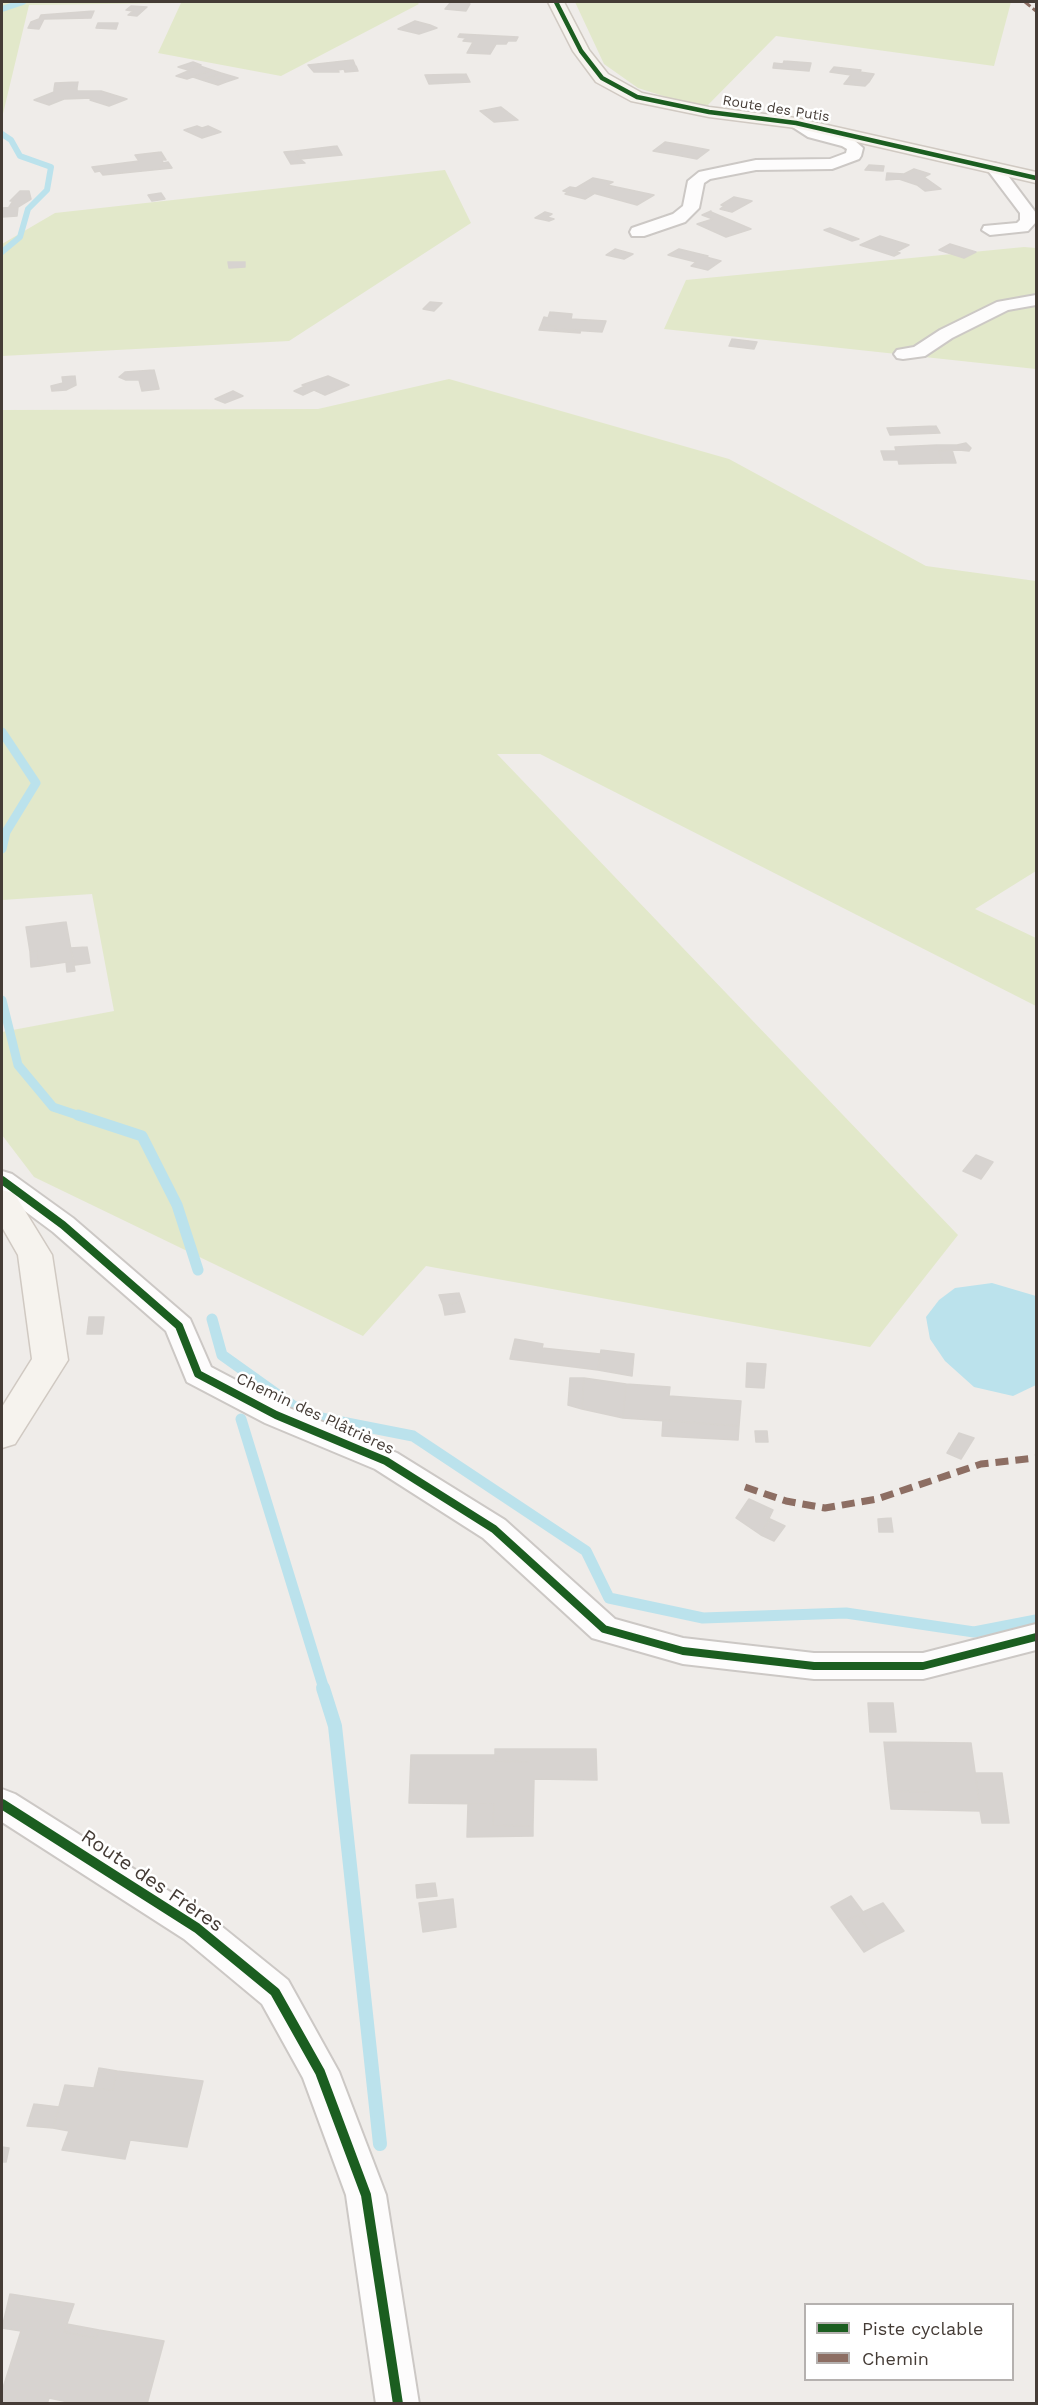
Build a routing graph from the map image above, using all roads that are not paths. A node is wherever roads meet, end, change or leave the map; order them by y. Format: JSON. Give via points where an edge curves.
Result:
{"nodes":[{"id":1,"x":556,"y":2,"type":"edge"},
{"id":2,"x":796,"y":123,"type":"junction"},
{"id":3,"x":994,"y":168,"type":"junction"},
{"id":4,"x":1036,"y":178,"type":"edge"},
{"id":5,"x":990,"y":230,"type":"dead end"},
{"id":6,"x":638,"y":232,"type":"dead end"},
{"id":7,"x":1036,"y":300,"type":"edge"},
{"id":8,"x":903,"y":354,"type":"dead end"},
{"id":9,"x":2,"y":1179,"type":"edge"},
{"id":10,"x":2,"y":1201,"type":"edge"},
{"id":11,"x":2,"y":1435,"type":"edge"},
{"id":12,"x":1036,"y":1637,"type":"edge"},
{"id":13,"x":2,"y":1804,"type":"edge"},
{"id":14,"x":398,"y":2403,"type":"edge"}],
"edges":[{"from":1,"to":2,"type":"street","name":"Route des Putis","via":[[581,51],[602,78],[637,97],[709,112]]},
{"from":2,"to":3,"type":"street","name":"Route des Putis"},
{"from":2,"to":6,"type":"street","name":"Route des Putis","via":[[814,134],[848,143],[855,148],[853,156],[832,164],[756,165],[705,176],[696,181],[691,208],[679,218]]},
{"from":3,"to":4,"type":"street","name":"Route des Putis"},
{"from":3,"to":5,"type":"street","via":[[1028,213],[1028,222],[1010,230]]},
{"from":7,"to":8,"type":"street","via":[[1003,306],[919,352]]},
{"from":9,"to":12,"type":"street","name":"Chemin des Plâtrières","via":[[63,1225],[179,1326],[198,1374],[276,1415],[386,1461],[494,1528],[604,1629],[683,1651],[814,1666],[923,1666]]},
{"from":10,"to":11,"type":"street","via":[[35,1255],[50,1360]]},
{"from":13,"to":14,"type":"street","name":"Route des Frères","via":[[197,1928],[275,1992],[321,2072],[366,2195]]}]}
